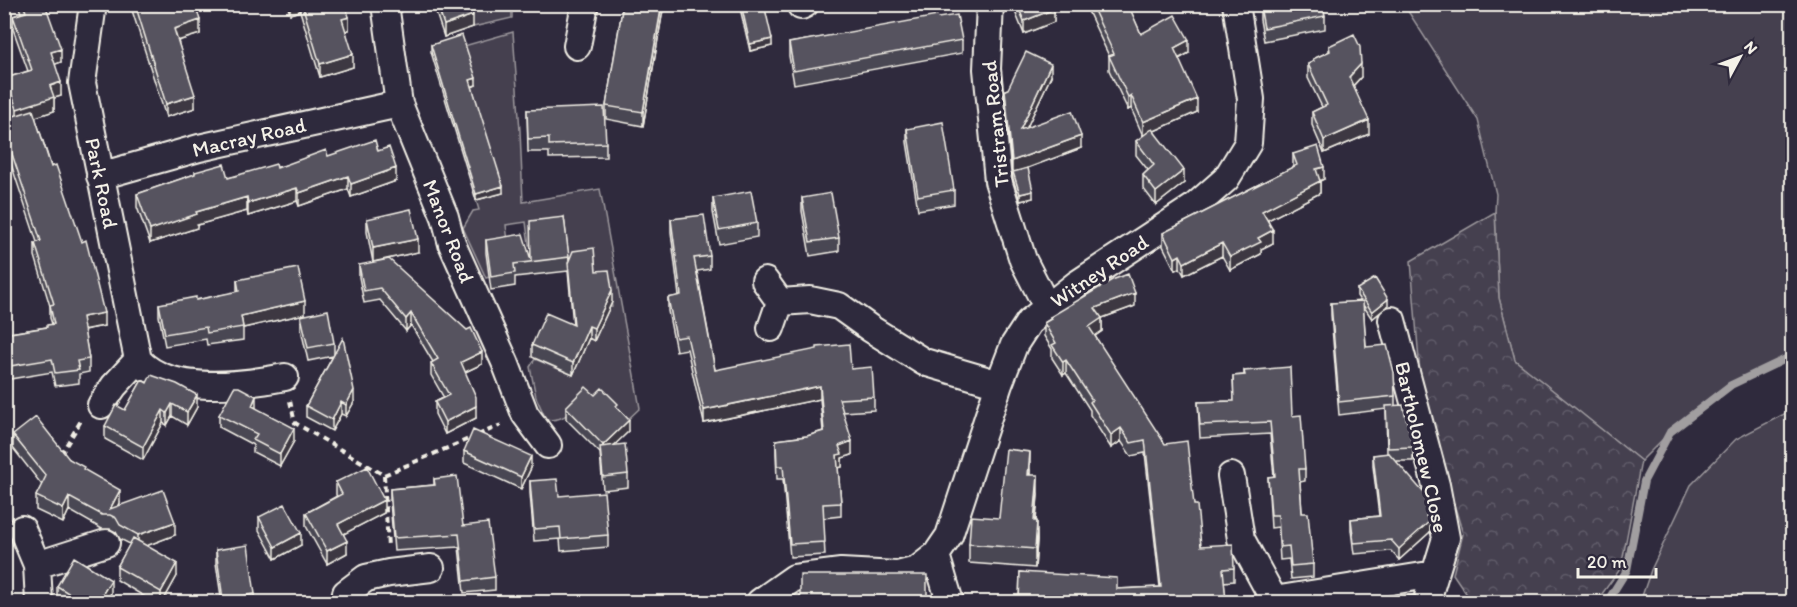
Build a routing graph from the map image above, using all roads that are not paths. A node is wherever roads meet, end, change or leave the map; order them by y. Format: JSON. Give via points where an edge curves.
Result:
{"nodes":[{"id":1,"x":93,"y":4,"type":"edge"},
{"id":2,"x":385,"y":4,"type":"edge"},
{"id":3,"x":585,"y":4,"type":"edge"},
{"id":4,"x":990,"y":4,"type":"edge"},
{"id":5,"x":1236,"y":4,"type":"edge"},
{"id":6,"x":577,"y":46,"type":"dead end"},
{"id":7,"x":399,"y":104,"type":"junction"},
{"id":8,"x":100,"y":176,"type":"junction"},
{"id":9,"x":765,"y":281,"type":"dead end"},
{"id":10,"x":780,"y":302,"type":"junction"},
{"id":11,"x":1047,"y":307,"type":"junction"},
{"id":12,"x":1392,"y":320,"type":"dead end"},
{"id":13,"x":771,"y":328,"type":"dead end"},
{"id":14,"x":138,"y":360,"type":"junction"},
{"id":15,"x":285,"y":376,"type":"road end"},
{"id":16,"x":999,"y":384,"type":"junction"},
{"id":17,"x":101,"y":405,"type":"road end"},
{"id":18,"x":548,"y":445,"type":"dead end"},
{"id":19,"x":1231,"y":476,"type":"dead end"},
{"id":20,"x":22,"y":529,"type":"dead end"},
{"id":21,"x":106,"y":543,"type":"dead end"},
{"id":22,"x":936,"y":555,"type":"junction"},
{"id":23,"x":37,"y":565,"type":"junction"},
{"id":24,"x":431,"y":568,"type":"dead end"},
{"id":25,"x":1435,"y":574,"type":"junction"},
{"id":26,"x":1272,"y":601,"type":"edge"},
{"id":27,"x":39,"y":603,"type":"edge"},
{"id":28,"x":344,"y":603,"type":"edge"},
{"id":29,"x":760,"y":603,"type":"edge"},
{"id":30,"x":950,"y":603,"type":"edge"},
{"id":31,"x":1430,"y":603,"type":"edge"}],
"edges":[{"from":1,"to":8,"type":"street","name":"Park Road","via":[[82,83]]},
{"from":2,"to":7,"type":"street","name":"Manor Road"},
{"from":3,"to":6,"type":"street"},
{"from":4,"to":11,"type":"street","name":"Tristram Road","via":[[987,69],[998,181],[1023,260]]},
{"from":5,"to":11,"type":"street","name":"Witney Road","via":[[1251,99],[1248,143],[1226,179],[1194,207]]},
{"from":7,"to":8,"type":"street","name":"Macray Road","via":[[200,148]]},
{"from":7,"to":18,"type":"street","name":"Manor Road","via":[[445,217],[452,244],[525,414]]},
{"from":8,"to":14,"type":"street","name":"Park Road"},
{"from":9,"to":10,"type":"street"},
{"from":10,"to":13,"type":"street"},
{"from":10,"to":16,"type":"street","via":[[810,300],[839,306],[924,362]]},
{"from":11,"to":16,"type":"street","name":"Witney Road","via":[[1029,322],[1014,345]]},
{"from":12,"to":25,"type":"street","name":"Bartholomew Close","via":[[1436,485],[1446,538]]},
{"from":14,"to":15,"type":"street","via":[[154,374],[196,383],[237,385]]},
{"from":14,"to":17,"type":"street"},
{"from":16,"to":22,"type":"street","name":"Witney Road","via":[[949,536]]},
{"from":19,"to":26,"type":"street","via":[[1241,539]]},
{"from":20,"to":23,"type":"street"},
{"from":21,"to":23,"type":"street"},
{"from":22,"to":29,"type":"street","via":[[917,570],[897,575],[841,572],[794,578]]},
{"from":22,"to":30,"type":"street"},
{"from":23,"to":27,"type":"street"},
{"from":24,"to":28,"type":"street","via":[[366,578],[346,593]]},
{"from":25,"to":26,"type":"street"},
{"from":25,"to":31,"type":"street","name":"Bartholomew Close"}]}
